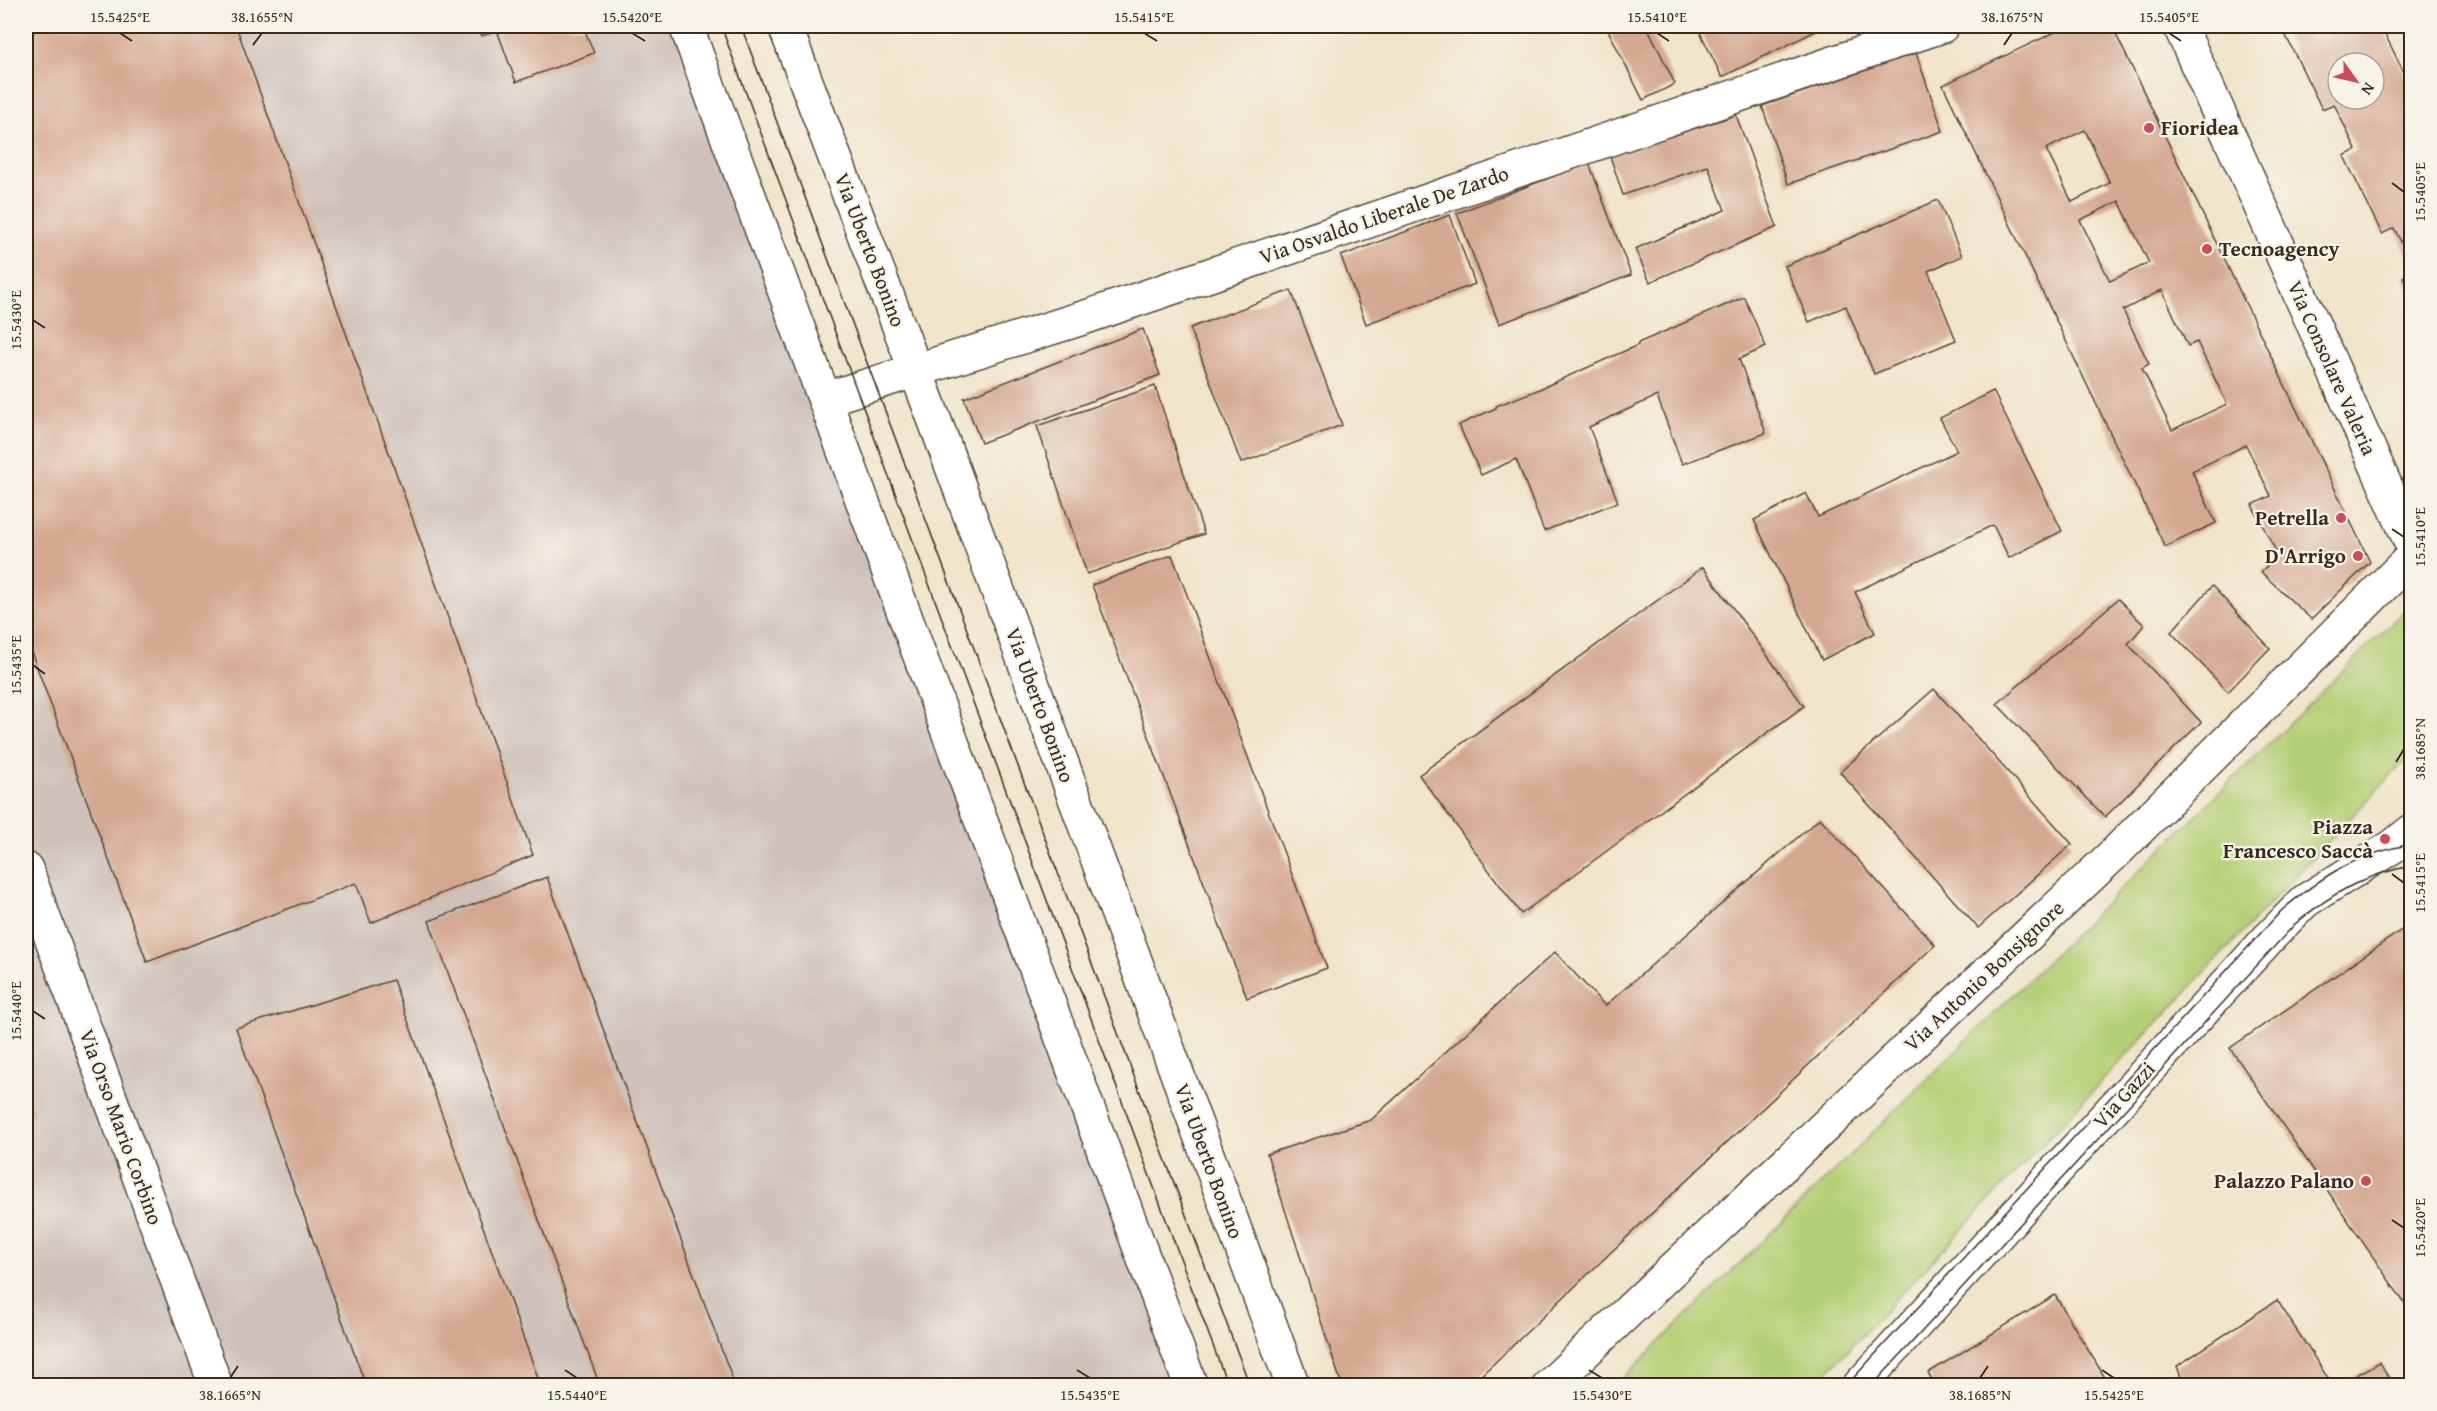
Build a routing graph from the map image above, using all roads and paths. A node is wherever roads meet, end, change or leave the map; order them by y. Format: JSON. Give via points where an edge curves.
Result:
{"nodes":[{"id":1,"x":687,"y":26,"type":"edge"},
{"id":2,"x":785,"y":26,"type":"edge"},
{"id":3,"x":1942,"y":26,"type":"edge"},
{"id":4,"x":2180,"y":26,"type":"edge"},
{"id":5,"x":916,"y":370,"type":"junction"},
{"id":6,"x":825,"y":399,"type":"junction"},
{"id":7,"x":2412,"y":545,"type":"edge"},
{"id":8,"x":2412,"y":557,"type":"edge"},
{"id":9,"x":2412,"y":831,"type":"edge"},
{"id":10,"x":26,"y":869,"type":"edge"},
{"id":11,"x":216,"y":1386,"type":"edge"},
{"id":12,"x":1191,"y":1386,"type":"edge"},
{"id":13,"x":1293,"y":1386,"type":"edge"},
{"id":14,"x":1549,"y":1386,"type":"edge"},
{"id":15,"x":1859,"y":1386,"type":"edge"}],
"edges":[{"from":1,"to":6,"type":"street"},
{"from":2,"to":5,"type":"street","name":"Via Uberto Bonino"},
{"from":3,"to":5,"type":"street","name":"Via Osvaldo Liberale De Zardo","via":[[1089,316]]},
{"from":4,"to":7,"type":"street","name":"Via Consolare Valeria"},
{"from":5,"to":6,"type":"street","name":"Via Osvaldo Liberale De Zardo"},
{"from":5,"to":13,"type":"street","name":"Via Uberto Bonino"},
{"from":6,"to":12,"type":"street"},
{"from":8,"to":14,"type":"street","name":"Via Antonio Bonsignore","via":[[2116,851]]},
{"from":9,"to":15,"type":"street","name":"Via Gazzi","via":[[2305,902],[2268,939]]},
{"from":10,"to":11,"type":"street","name":"Via Orso Mario Corbino"}]}
